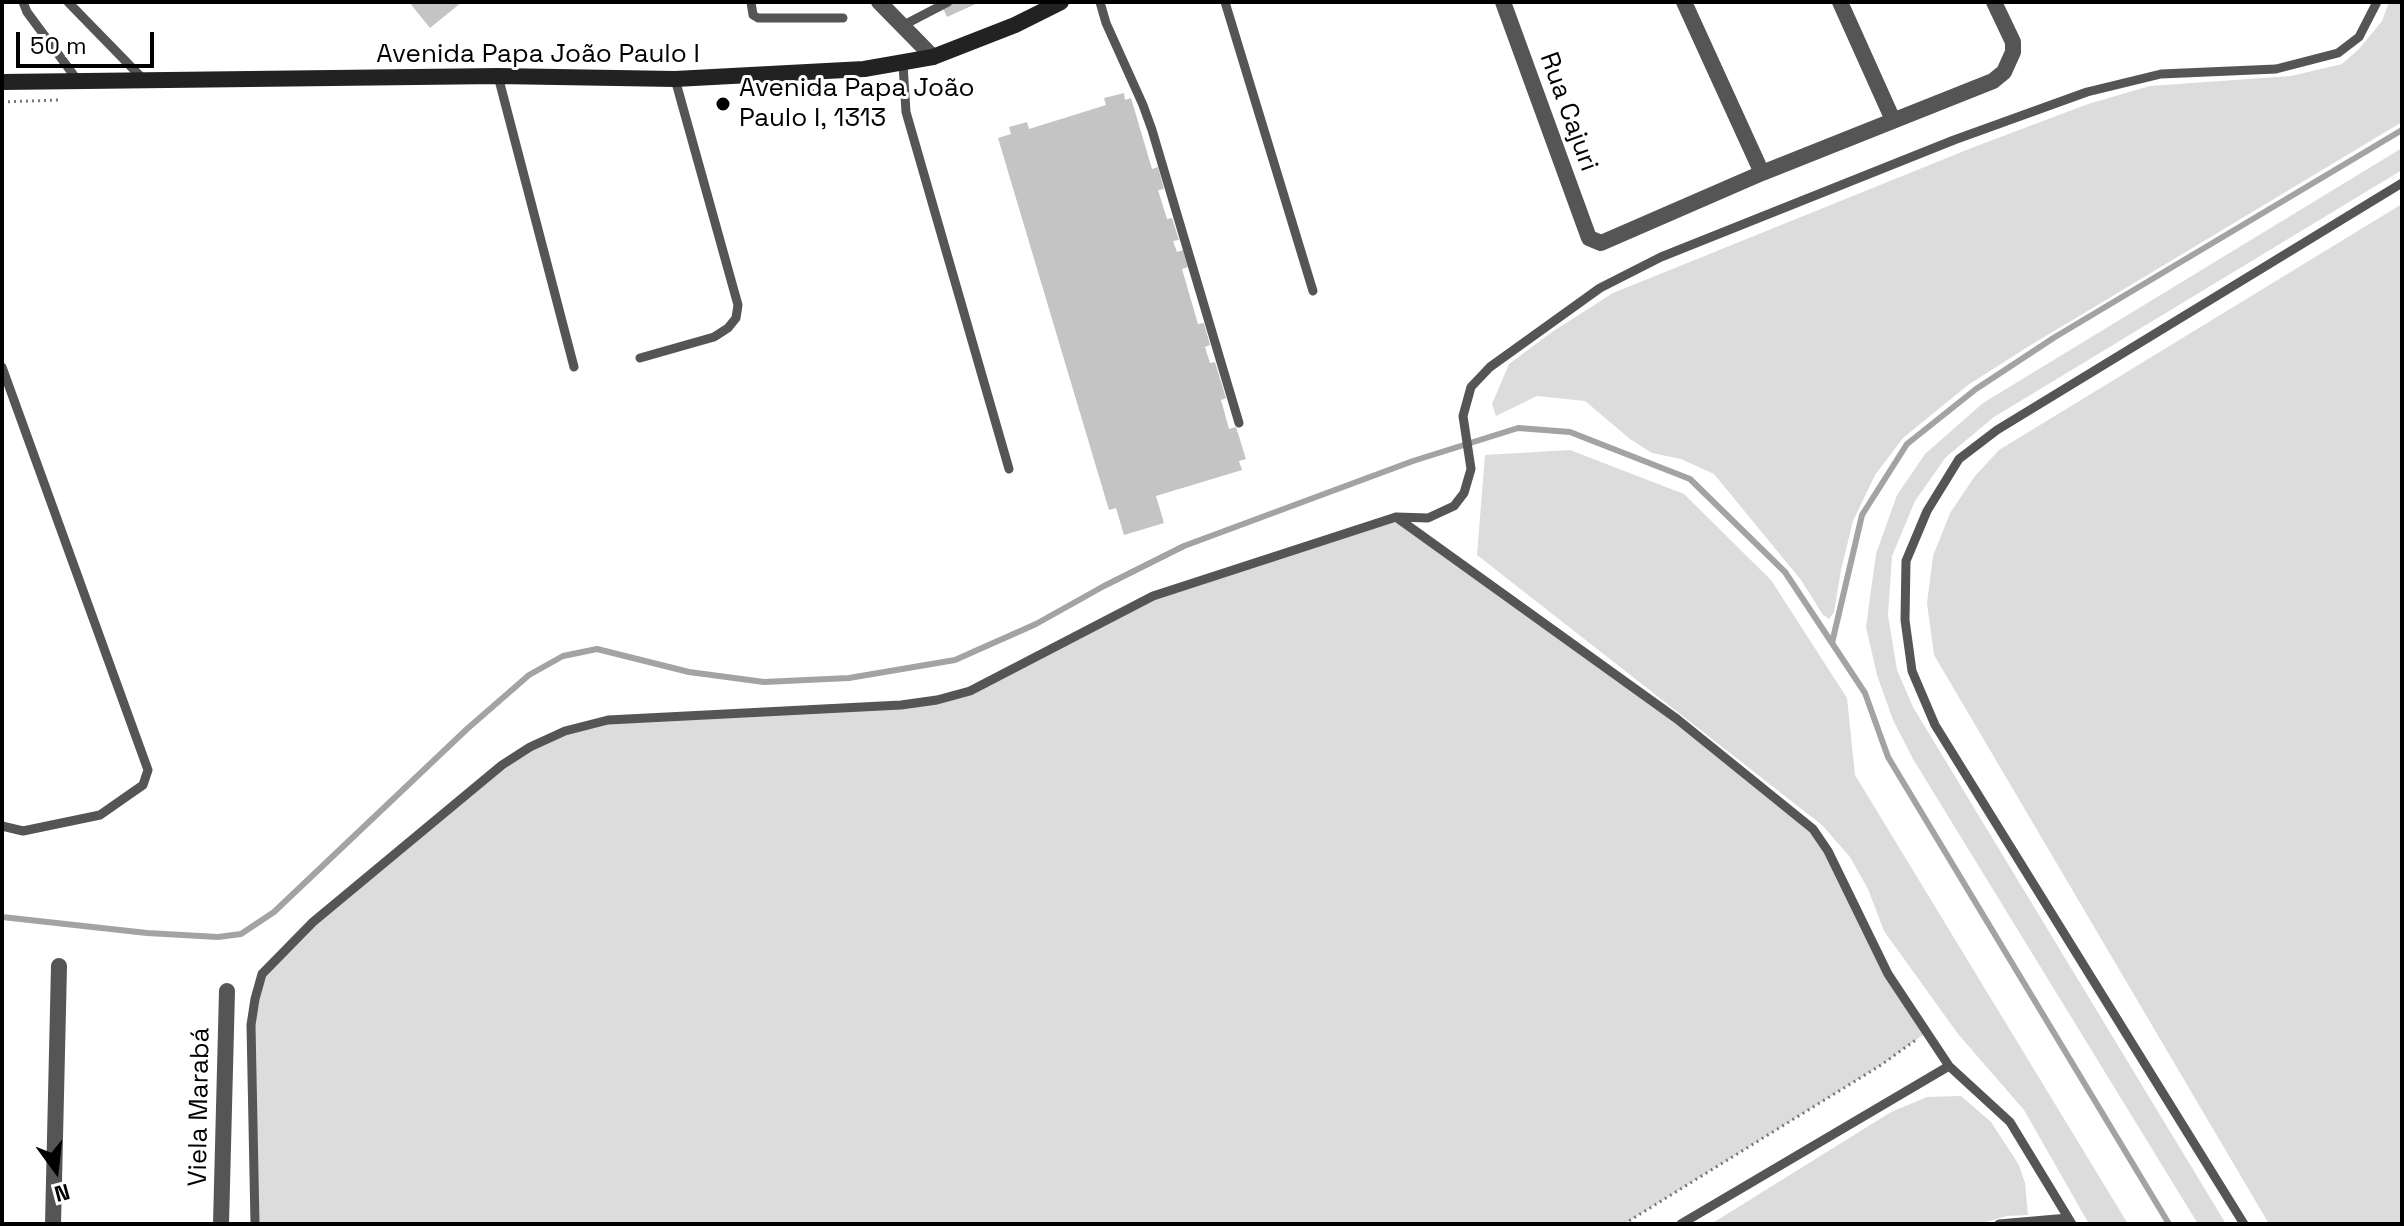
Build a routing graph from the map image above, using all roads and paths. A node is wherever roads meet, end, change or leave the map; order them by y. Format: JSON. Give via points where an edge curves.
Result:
{"nodes":[{"id":1,"x":23,"y":2,"type":"edge"},
{"id":2,"x":68,"y":2,"type":"edge"},
{"id":3,"x":751,"y":2,"type":"edge"},
{"id":4,"x":879,"y":2,"type":"edge"},
{"id":5,"x":948,"y":2,"type":"edge"},
{"id":6,"x":1061,"y":2,"type":"edge"},
{"id":7,"x":1100,"y":2,"type":"edge"},
{"id":8,"x":1225,"y":2,"type":"edge"},
{"id":9,"x":1503,"y":2,"type":"edge"},
{"id":10,"x":1684,"y":2,"type":"edge"},
{"id":11,"x":1840,"y":2,"type":"edge"},
{"id":12,"x":1994,"y":2,"type":"edge"},
{"id":13,"x":2377,"y":2,"type":"edge"},
{"id":14,"x":843,"y":18,"type":"dead end"},
{"id":15,"x":902,"y":26,"type":"junction"},
{"id":16,"x":933,"y":57,"type":"junction"},
{"id":17,"x":903,"y":64,"type":"junction"},
{"id":18,"x":498,"y":76,"type":"junction"},
{"id":19,"x":675,"y":79,"type":"junction"},
{"id":20,"x":2,"y":82,"type":"edge"},
{"id":21,"x":78,"y":82,"type":"junction"},
{"id":22,"x":146,"y":82,"type":"junction"},
{"id":23,"x":1893,"y":120,"type":"junction"},
{"id":24,"x":1762,"y":173,"type":"junction"},
{"id":25,"x":2402,"y":183,"type":"edge"},
{"id":26,"x":1313,"y":291,"type":"dead end"},
{"id":27,"x":640,"y":358,"type":"dead end"},
{"id":28,"x":2,"y":367,"type":"edge"},
{"id":29,"x":574,"y":367,"type":"dead end"},
{"id":30,"x":1239,"y":423,"type":"dead end"},
{"id":31,"x":1009,"y":469,"type":"dead end"},
{"id":32,"x":1396,"y":517,"type":"junction"},
{"id":33,"x":2,"y":826,"type":"edge"},
{"id":34,"x":59,"y":966,"type":"dead end"},
{"id":35,"x":227,"y":991,"type":"dead end"},
{"id":36,"x":1927,"y":1032,"type":"junction"},
{"id":37,"x":1949,"y":1066,"type":"junction"},
{"id":38,"x":2070,"y":1221,"type":"edge"},
{"id":39,"x":53,"y":1224,"type":"edge"},
{"id":40,"x":221,"y":1224,"type":"edge"},
{"id":41,"x":255,"y":1224,"type":"edge"},
{"id":42,"x":1624,"y":1224,"type":"edge"},
{"id":43,"x":1681,"y":1224,"type":"edge"},
{"id":44,"x":1999,"y":1224,"type":"edge"},
{"id":45,"x":2244,"y":1224,"type":"edge"}],
"edges":[{"from":1,"to":21,"type":"lane"},
{"from":2,"to":22,"type":"lane"},
{"from":3,"to":14,"type":"lane","via":[[758,18]]},
{"from":4,"to":15,"type":"street"},
{"from":5,"to":15,"type":"lane"},
{"from":6,"to":16,"type":"main road","name":"Avenida Papa João Paulo I"},
{"from":7,"to":30,"type":"lane","via":[[1152,130]]},
{"from":8,"to":26,"type":"lane"},
{"from":9,"to":24,"type":"street","name":"Rua Cajuri","via":[[1589,238],[1608,242]]},
{"from":10,"to":24,"type":"street"},
{"from":11,"to":23,"type":"street"},
{"from":12,"to":23,"type":"street","via":[[2013,42],[2010,62],[1993,81]]},
{"from":13,"to":32,"type":"lane","via":[[2359,37],[2338,53],[2276,69],[2161,74],[2087,92],[1661,257],[1600,288],[1490,367],[1471,387],[1463,416],[1471,469],[1454,506],[1428,518]]},
{"from":15,"to":16,"type":"street"},
{"from":16,"to":17,"type":"main road","name":"Avenida Papa João Paulo I"},
{"from":17,"to":19,"type":"main road","name":"Avenida Papa João Paulo I"},
{"from":17,"to":31,"type":"lane","via":[[906,112]]},
{"from":18,"to":19,"type":"main road","name":"Avenida Papa João Paulo I"},
{"from":18,"to":22,"type":"main road","name":"Avenida Papa João Paulo I"},
{"from":18,"to":29,"type":"lane"},
{"from":19,"to":27,"type":"lane","via":[[738,305],[736,318],[714,337]]},
{"from":20,"to":21,"type":"main road","name":"Avenida Papa João Paulo I"},
{"from":21,"to":22,"type":"main road","name":"Avenida Papa João Paulo I"},
{"from":23,"to":24,"type":"street"},
{"from":25,"to":45,"type":"lane","via":[[1997,430],[1959,459],[1927,511],[1906,561],[1905,620],[1912,671],[1935,725]]},
{"from":28,"to":33,"type":"lane","via":[[148,770],[143,785],[100,815],[23,831]]},
{"from":32,"to":36,"type":"lane","via":[[1677,719],[1813,829],[1888,974]]},
{"from":32,"to":41,"type":"lane","via":[[1153,596],[970,691],[948,697],[901,705],[608,720],[530,747],[313,922],[262,974],[251,1025]]},
{"from":34,"to":39,"type":"street"},
{"from":35,"to":40,"type":"street","name":"Viela Marabá"},
{"from":36,"to":37,"type":"lane"},
{"from":36,"to":42,"type":"path"},
{"from":37,"to":38,"type":"lane","via":[[2010,1122]]},
{"from":37,"to":43,"type":"lane"},
{"from":38,"to":44,"type":"lane"}]}
